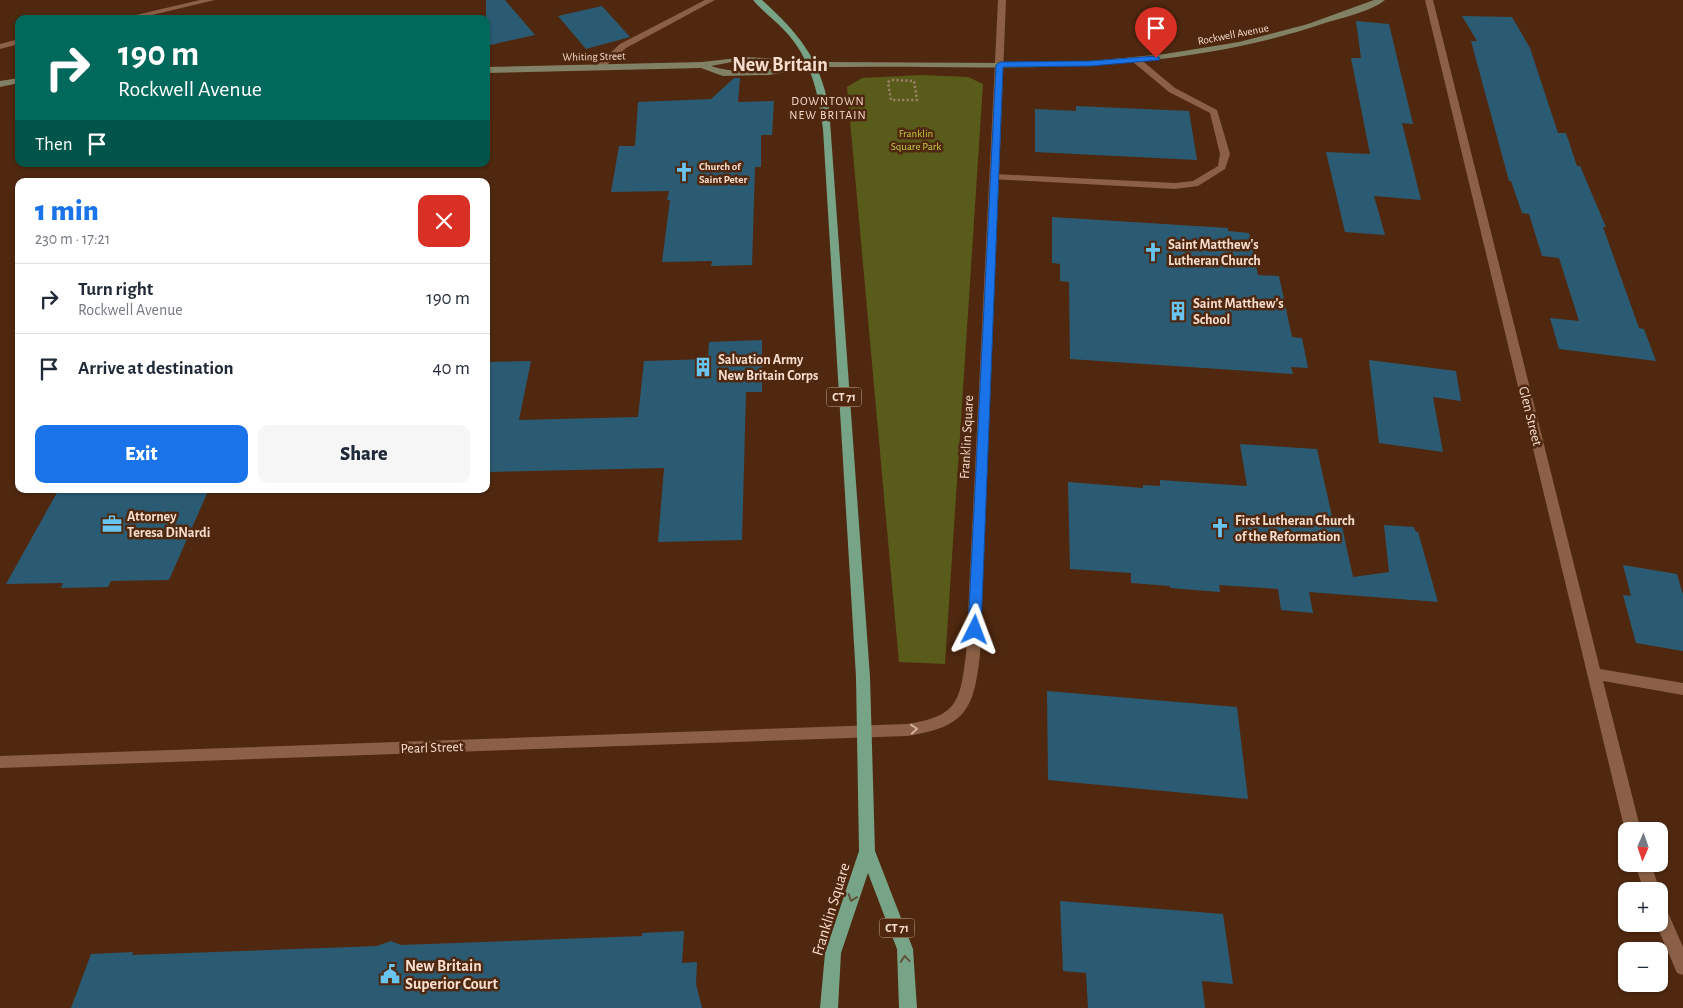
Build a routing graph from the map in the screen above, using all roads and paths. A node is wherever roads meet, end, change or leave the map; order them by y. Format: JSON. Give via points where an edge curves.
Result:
{"nodes":[{"id":1,"x":211,"y":0,"type":"edge"},
{"id":2,"x":711,"y":0,"type":"edge"},
{"id":3,"x":757,"y":0,"type":"edge"},
{"id":4,"x":1002,"y":0,"type":"edge"},
{"id":5,"x":1381,"y":0,"type":"edge"},
{"id":6,"x":1429,"y":0,"type":"edge"},
{"id":7,"x":142,"y":15,"type":"edge"},
{"id":8,"x":15,"y":42,"type":"edge"},
{"id":9,"x":0,"y":47,"type":"edge"},
{"id":10,"x":1136,"y":60,"type":"junction"},
{"id":11,"x":813,"y":64,"type":"junction"},
{"id":12,"x":1000,"y":65,"type":"junction"},
{"id":13,"x":702,"y":66,"type":"junction"},
{"id":14,"x":599,"y":67,"type":"junction"},
{"id":15,"x":490,"y":70,"type":"edge"},
{"id":16,"x":0,"y":74,"type":"edge"},
{"id":17,"x":15,"y":78,"type":"edge"},
{"id":18,"x":15,"y":80,"type":"edge"},
{"id":19,"x":0,"y":84,"type":"edge"},
{"id":20,"x":917,"y":100,"type":"joint"},
{"id":21,"x":995,"y":177,"type":"junction"},
{"id":22,"x":1594,"y":674,"type":"junction"},
{"id":23,"x":1683,"y":689,"type":"edge"},
{"id":24,"x":865,"y":731,"type":"junction"},
{"id":25,"x":0,"y":762,"type":"edge"},
{"id":26,"x":1631,"y":822,"type":"edge"},
{"id":27,"x":867,"y":852,"type":"junction"},
{"id":28,"x":1668,"y":932,"type":"edge"},
{"id":29,"x":1683,"y":967,"type":"edge"},
{"id":30,"x":829,"y":1008,"type":"edge"},
{"id":31,"x":908,"y":1008,"type":"edge"}],
"edges":[{"from":1,"to":7,"type":"street"},
{"from":2,"to":14,"type":"street","via":[[623,46]]},
{"from":3,"to":11,"type":"main road","number":"CT 71","via":[[793,33]]},
{"from":4,"to":12,"type":"street","name":"Franklin Square"},
{"from":5,"to":10,"type":"street","name":"Rockwell Avenue","via":[[1278,36],[1210,51]]},
{"from":6,"to":22,"type":"street","name":"Glen Street"},
{"from":8,"to":9,"type":"street"},
{"from":10,"to":12,"type":"street","name":"Rockwell Avenue"},
{"from":10,"to":21,"type":"street","via":[[1171,90],[1214,112],[1225,154],[1222,167],[1195,184],[1175,186]]},
{"from":11,"to":12,"type":"street","name":"Rockwell Avenue"},
{"from":11,"to":13,"type":"street","name":"Whiting Street","via":[[749,58],[722,60]]},
{"from":11,"to":13,"type":"street","name":"Whiting Street","via":[[769,72],[723,73]]},
{"from":11,"to":24,"type":"main road","name":"Franklin Square","number":"CT 71","via":[[822,91],[827,129]]},
{"from":12,"to":21,"type":"street","name":"Franklin Square"},
{"from":13,"to":14,"type":"street","name":"Whiting Street"},
{"from":14,"to":15,"type":"street","name":"Whiting Street"},
{"from":16,"to":17,"type":"street"},
{"from":18,"to":19,"type":"street"},
{"from":20,"to":20,"type":"path","via":[[891,100],[888,82],[914,80]]},
{"from":24,"to":21,"type":"street","name":"Franklin Square","one_way":true,"via":[[932,727],[946,722],[957,712],[967,692],[975,630]]},
{"from":22,"to":23,"type":"street"},
{"from":22,"to":26,"type":"street","name":"Glen Street"},
{"from":24,"to":25,"type":"street","name":"Pearl Street"},
{"from":24,"to":27,"type":"main road","name":"Franklin Square","number":"CT 71"},
{"from":27,"to":30,"type":"main road","name":"Franklin Square","number":"CT 71","one_way":true,"via":[[833,953]]},
{"from":31,"to":27,"type":"main road","name":"Franklin Square","number":"CT 71","one_way":true,"via":[[905,949]]},
{"from":28,"to":29,"type":"street"}]}
